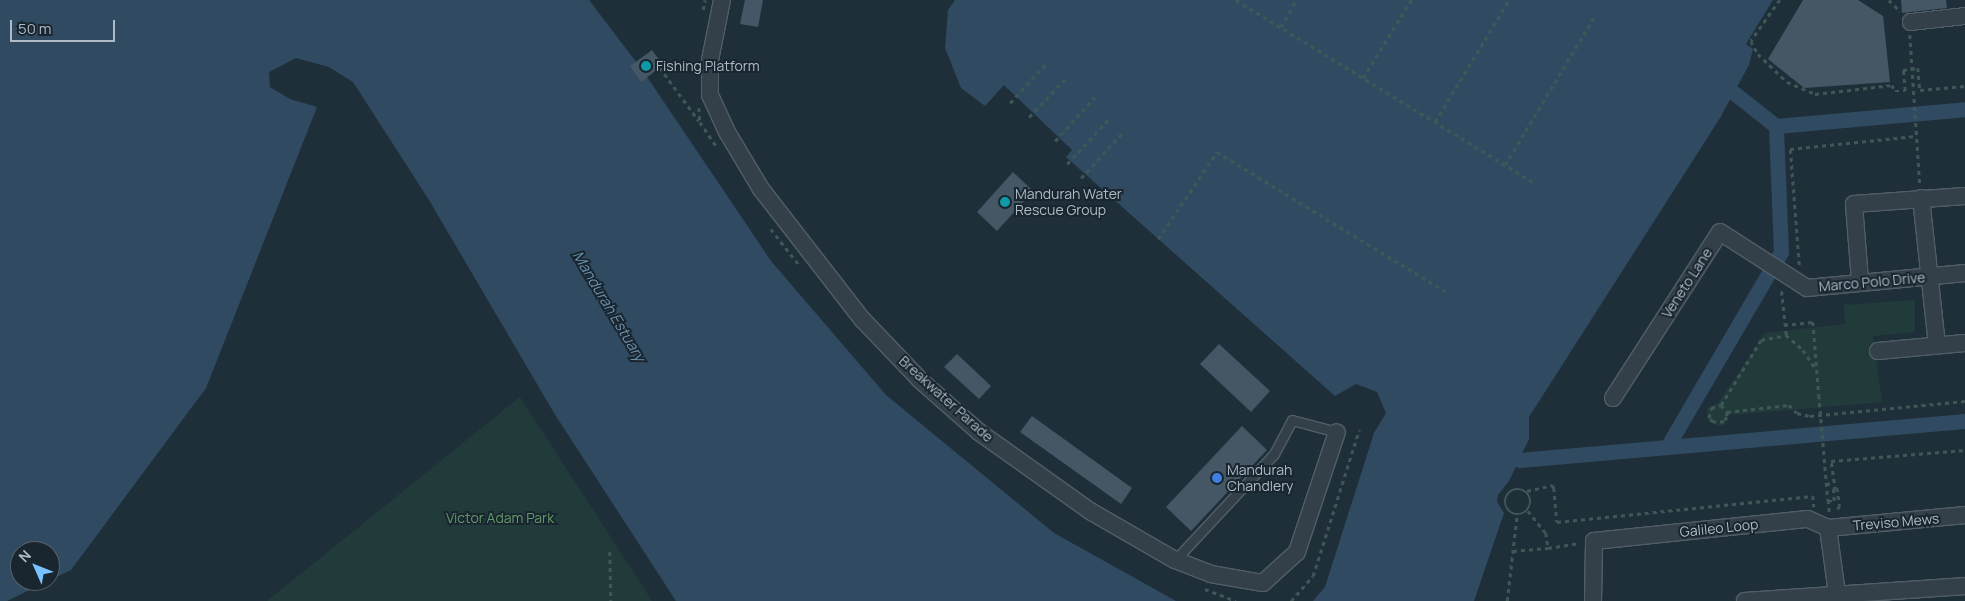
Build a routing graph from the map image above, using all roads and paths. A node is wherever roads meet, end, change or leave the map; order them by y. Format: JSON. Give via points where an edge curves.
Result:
{"nodes":[{"id":1,"x":722,"y":0,"type":"edge"},
{"id":2,"x":1236,"y":0,"type":"edge"},
{"id":3,"x":1296,"y":0,"type":"edge"},
{"id":4,"x":1410,"y":0,"type":"edge"},
{"id":5,"x":1509,"y":0,"type":"edge"},
{"id":6,"x":1780,"y":0,"type":"edge"},
{"id":7,"x":1595,"y":15,"type":"dead end"},
{"id":8,"x":1965,"y":16,"type":"edge"},
{"id":9,"x":1911,"y":22,"type":"dead end"},
{"id":10,"x":1280,"y":27,"type":"junction"},
{"id":11,"x":1910,"y":44,"type":"dead end"},
{"id":12,"x":655,"y":60,"type":"dead end"},
{"id":13,"x":1048,"y":62,"type":"dead end"},
{"id":14,"x":1911,"y":69,"type":"junction"},
{"id":15,"x":1065,"y":78,"type":"dead end"},
{"id":16,"x":1363,"y":78,"type":"junction"},
{"id":17,"x":1965,"y":86,"type":"edge"},
{"id":18,"x":1095,"y":97,"type":"dead end"},
{"id":19,"x":1010,"y":103,"type":"dead end"},
{"id":20,"x":1029,"y":117,"type":"dead end"},
{"id":21,"x":1109,"y":119,"type":"dead end"},
{"id":22,"x":700,"y":122,"type":"dead end"},
{"id":23,"x":1435,"y":122,"type":"junction"},
{"id":24,"x":1124,"y":132,"type":"dead end"},
{"id":25,"x":1915,"y":136,"type":"junction"},
{"id":26,"x":1055,"y":141,"type":"dead end"},
{"id":27,"x":1067,"y":164,"type":"dead end"},
{"id":28,"x":1505,"y":165,"type":"junction"},
{"id":29,"x":1081,"y":178,"type":"dead end"},
{"id":30,"x":1536,"y":184,"type":"dead end"},
{"id":31,"x":1965,"y":196,"type":"edge"},
{"id":32,"x":1921,"y":198,"type":"junction"},
{"id":33,"x":1158,"y":238,"type":"dead end"},
{"id":34,"x":1785,"y":273,"type":"junction"},
{"id":35,"x":1965,"y":273,"type":"edge"},
{"id":36,"x":1928,"y":277,"type":"junction"},
{"id":37,"x":1860,"y":281,"type":"junction"},
{"id":38,"x":1445,"y":291,"type":"dead end"},
{"id":39,"x":1784,"y":325,"type":"junction"},
{"id":40,"x":1786,"y":335,"type":"junction"},
{"id":41,"x":1965,"y":343,"type":"edge"},
{"id":42,"x":1937,"y":346,"type":"junction"},
{"id":43,"x":1878,"y":351,"type":"dead end"},
{"id":44,"x":1817,"y":370,"type":"junction"},
{"id":45,"x":1613,"y":398,"type":"dead end"},
{"id":46,"x":1965,"y":401,"type":"edge"},
{"id":47,"x":1721,"y":405,"type":"junction"},
{"id":48,"x":1727,"y":412,"type":"junction"},
{"id":49,"x":1359,"y":430,"type":"dead end"},
{"id":50,"x":1336,"y":432,"type":"joint"},
{"id":51,"x":1965,"y":450,"type":"edge"},
{"id":52,"x":1826,"y":484,"type":"junction"},
{"id":53,"x":1527,"y":491,"type":"junction"},
{"id":54,"x":1828,"y":501,"type":"junction"},
{"id":55,"x":1814,"y":504,"type":"dead end"},
{"id":56,"x":1528,"y":511,"type":"junction"},
{"id":57,"x":1517,"y":515,"type":"junction"},
{"id":58,"x":1965,"y":516,"type":"edge"},
{"id":59,"x":1830,"y":519,"type":"junction"},
{"id":60,"x":1594,"y":541,"type":"junction"},
{"id":61,"x":1548,"y":548,"type":"junction"},
{"id":62,"x":1513,"y":550,"type":"junction"},
{"id":63,"x":610,"y":552,"type":"dead end"},
{"id":64,"x":1175,"y":560,"type":"junction"},
{"id":65,"x":1965,"y":586,"type":"edge"},
{"id":66,"x":1838,"y":598,"type":"edge"},
{"id":67,"x":611,"y":601,"type":"edge"},
{"id":68,"x":1291,"y":601,"type":"edge"},
{"id":69,"x":1507,"y":601,"type":"edge"},
{"id":70,"x":1593,"y":601,"type":"edge"},
{"id":71,"x":1745,"y":601,"type":"edge"}],
"edges":[{"from":1,"to":64,"type":"street","name":"Breakwater Parade","via":[[709,80],[710,95],[718,115],[762,189],[856,312],[920,380],[979,432],[1090,511]]},
{"from":2,"to":10,"type":"path"},
{"from":3,"to":10,"type":"path"},
{"from":4,"to":16,"type":"path"},
{"from":5,"to":23,"type":"path"},
{"from":6,"to":14,"type":"path","via":[[1752,42],[1758,54],[1787,82],[1815,94],[1892,85],[1895,91],[1905,91],[1903,70]]},
{"from":7,"to":28,"type":"path"},
{"from":8,"to":9,"type":"street"},
{"from":10,"to":16,"type":"path"},
{"from":11,"to":14,"type":"path"},
{"from":12,"to":22,"type":"path"},
{"from":13,"to":19,"type":"path"},
{"from":14,"to":17,"type":"path","via":[[1918,68],[1920,90]]},
{"from":14,"to":25,"type":"path"},
{"from":15,"to":20,"type":"path"},
{"from":16,"to":23,"type":"path"},
{"from":18,"to":26,"type":"path"},
{"from":21,"to":27,"type":"path"},
{"from":23,"to":28,"type":"path"},
{"from":24,"to":29,"type":"path"},
{"from":25,"to":32,"type":"path"},
{"from":25,"to":34,"type":"path","via":[[1790,149],[1800,272]]},
{"from":28,"to":30,"type":"path"},
{"from":31,"to":32,"type":"street"},
{"from":32,"to":36,"type":"street"},
{"from":32,"to":37,"type":"street","via":[[1854,204]]},
{"from":33,"to":38,"type":"path","via":[[1217,152]]},
{"from":34,"to":37,"type":"street","name":"Marco Polo Drive","via":[[1807,288]]},
{"from":34,"to":39,"type":"path","via":[[1780,285]]},
{"from":34,"to":45,"type":"street","name":"Veneto Lane","via":[[1720,232]]},
{"from":35,"to":36,"type":"street","name":"Marco Polo Drive"},
{"from":36,"to":37,"type":"street","name":"Marco Polo Drive"},
{"from":36,"to":42,"type":"street"},
{"from":39,"to":40,"type":"path"},
{"from":39,"to":44,"type":"path","via":[[1813,322]]},
{"from":40,"to":44,"type":"path","via":[[1803,350]]},
{"from":40,"to":47,"type":"path","via":[[1761,340]]},
{"from":41,"to":42,"type":"street"},
{"from":42,"to":43,"type":"street"},
{"from":44,"to":52,"type":"path","bridge":true},
{"from":46,"to":48,"type":"path","via":[[1810,416],[1798,413],[1790,406]]},
{"from":47,"to":48,"type":"path"},
{"from":47,"to":48,"type":"path","via":[[1710,408],[1709,418],[1713,422],[1724,422]]},
{"from":49,"to":68,"type":"path","via":[[1313,576]]},
{"from":50,"to":64,"type":"lane","via":[[1292,420],[1274,454]]},
{"from":50,"to":64,"type":"street","name":"Breakwater Parade","via":[[1297,552],[1263,583],[1211,574]]},
{"from":51,"to":52,"type":"path","via":[[1831,462],[1834,483]]},
{"from":52,"to":54,"type":"path","bridge":true},
{"from":53,"to":55,"type":"path","via":[[1552,485],[1557,522],[1813,496]]},
{"from":53,"to":56,"type":"path","via":[[1531,497]]},
{"from":53,"to":57,"type":"path","via":[[1520,488],[1508,493],[1506,507]]},
{"from":54,"to":59,"type":"path"},
{"from":54,"to":59,"type":"path","via":[[1834,500],[1833,488],[1837,488],[1840,506]]},
{"from":56,"to":57,"type":"path"},
{"from":56,"to":61,"type":"path","via":[[1546,533]]},
{"from":57,"to":62,"type":"path"},
{"from":58,"to":59,"type":"street","name":"Treviso Mews"},
{"from":59,"to":60,"type":"street","name":"Galileo Loop"},
{"from":59,"to":66,"type":"street"},
{"from":60,"to":61,"type":"path"},
{"from":60,"to":70,"type":"street"},
{"from":61,"to":62,"type":"path"},
{"from":62,"to":69,"type":"path"},
{"from":63,"to":67,"type":"path"},
{"from":65,"to":66,"type":"street"},
{"from":66,"to":71,"type":"street"}]}
